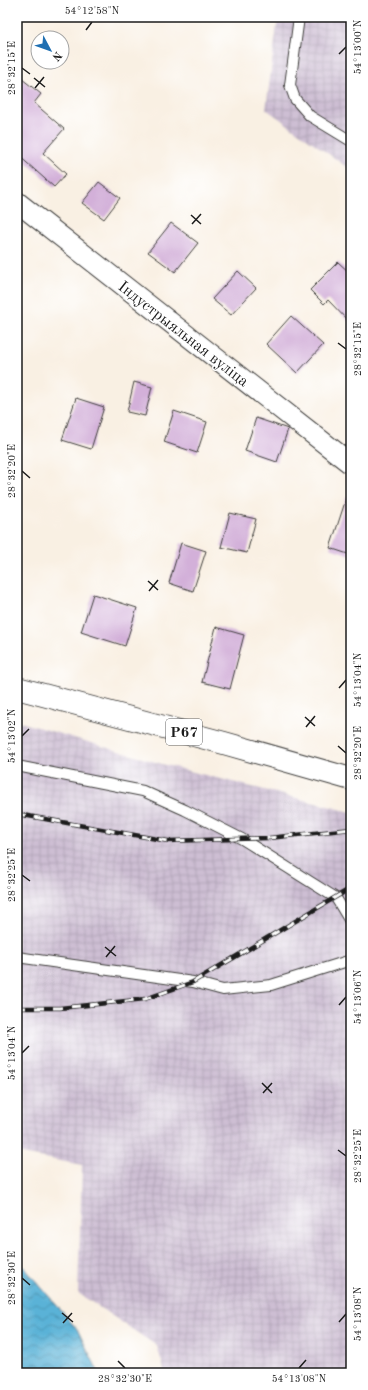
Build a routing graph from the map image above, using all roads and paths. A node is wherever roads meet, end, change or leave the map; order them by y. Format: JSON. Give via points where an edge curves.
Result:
{"nodes":[{"id":1,"x":299,"y":17,"type":"edge"},
{"id":2,"x":351,"y":141,"type":"edge"},
{"id":3,"x":17,"y":202,"type":"edge"},
{"id":4,"x":351,"y":464,"type":"edge"},
{"id":5,"x":17,"y":688,"type":"edge"},
{"id":6,"x":17,"y":766,"type":"edge"},
{"id":7,"x":351,"y":779,"type":"edge"},
{"id":8,"x":351,"y":923,"type":"edge"},
{"id":9,"x":17,"y":957,"type":"edge"},
{"id":10,"x":351,"y":960,"type":"edge"}],
"edges":[{"from":1,"to":2,"type":"lane","via":[[290,85],[295,99],[310,116]]},
{"from":3,"to":4,"type":"street","name":"Індустрыяльная вуліца"},
{"from":5,"to":7,"type":"main road","number":"Р67"},
{"from":6,"to":8,"type":"lane","via":[[143,791],[185,810],[242,839],[336,898]]},
{"from":9,"to":10,"type":"lane","via":[[193,982],[223,990],[271,985]]}]}
